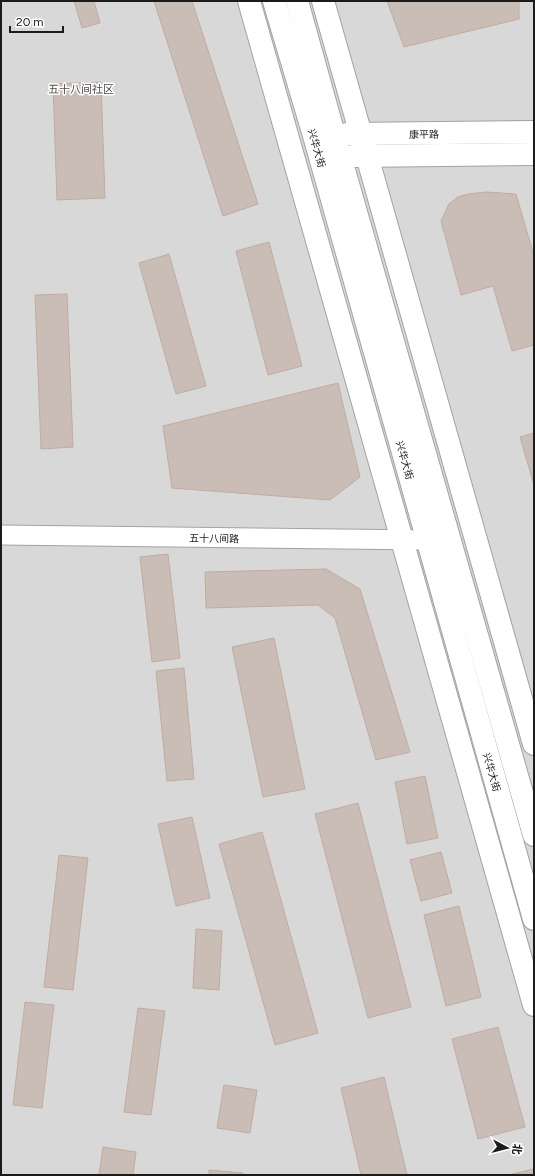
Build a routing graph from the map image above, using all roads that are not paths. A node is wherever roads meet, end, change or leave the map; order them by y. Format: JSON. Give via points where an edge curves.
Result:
{"nodes":[{"id":1,"x":248,"y":1,"type":"edge"},
{"id":2,"x":274,"y":1,"type":"edge"},
{"id":3,"x":297,"y":1,"type":"edge"},
{"id":4,"x":323,"y":1,"type":"edge"},
{"id":5,"x":534,"y":132,"type":"edge"},
{"id":6,"x":361,"y":134,"type":"junction"},
{"id":7,"x":324,"y":137,"type":"junction"},
{"id":8,"x":534,"y":154,"type":"edge"},
{"id":9,"x":367,"y":156,"type":"junction"},
{"id":10,"x":330,"y":158,"type":"junction"},
{"id":11,"x":1,"y":535,"type":"edge"},
{"id":12,"x":402,"y":540,"type":"junction"},
{"id":13,"x":427,"y":540,"type":"junction"},
{"id":14,"x":534,"y":744,"type":"edge"},
{"id":15,"x":534,"y":835,"type":"edge"},
{"id":16,"x":534,"y":919,"type":"edge"},
{"id":17,"x":534,"y":1005,"type":"edge"}],
"edges":[{"from":1,"to":12,"type":"street"},
{"from":2,"to":7,"type":"street","name":"兴华大街"},
{"from":3,"to":7,"type":"street","name":"兴华大街"},
{"from":4,"to":6,"type":"street"},
{"from":5,"to":6,"type":"street","name":"康平路"},
{"from":6,"to":7,"type":"street","name":"康平路"},
{"from":6,"to":9,"type":"street"},
{"from":7,"to":10,"type":"street","name":"兴华大街"},
{"from":8,"to":9,"type":"street"},
{"from":9,"to":10,"type":"street"},
{"from":9,"to":14,"type":"street"},
{"from":10,"to":13,"type":"street","name":"兴华大街"},
{"from":10,"to":15,"type":"street","name":"兴华大街"},
{"from":11,"to":12,"type":"street","name":"五十八间路"},
{"from":12,"to":13,"type":"street","name":"五十八间路"},
{"from":12,"to":17,"type":"street"},
{"from":13,"to":16,"type":"street","name":"兴华大街"}]}
